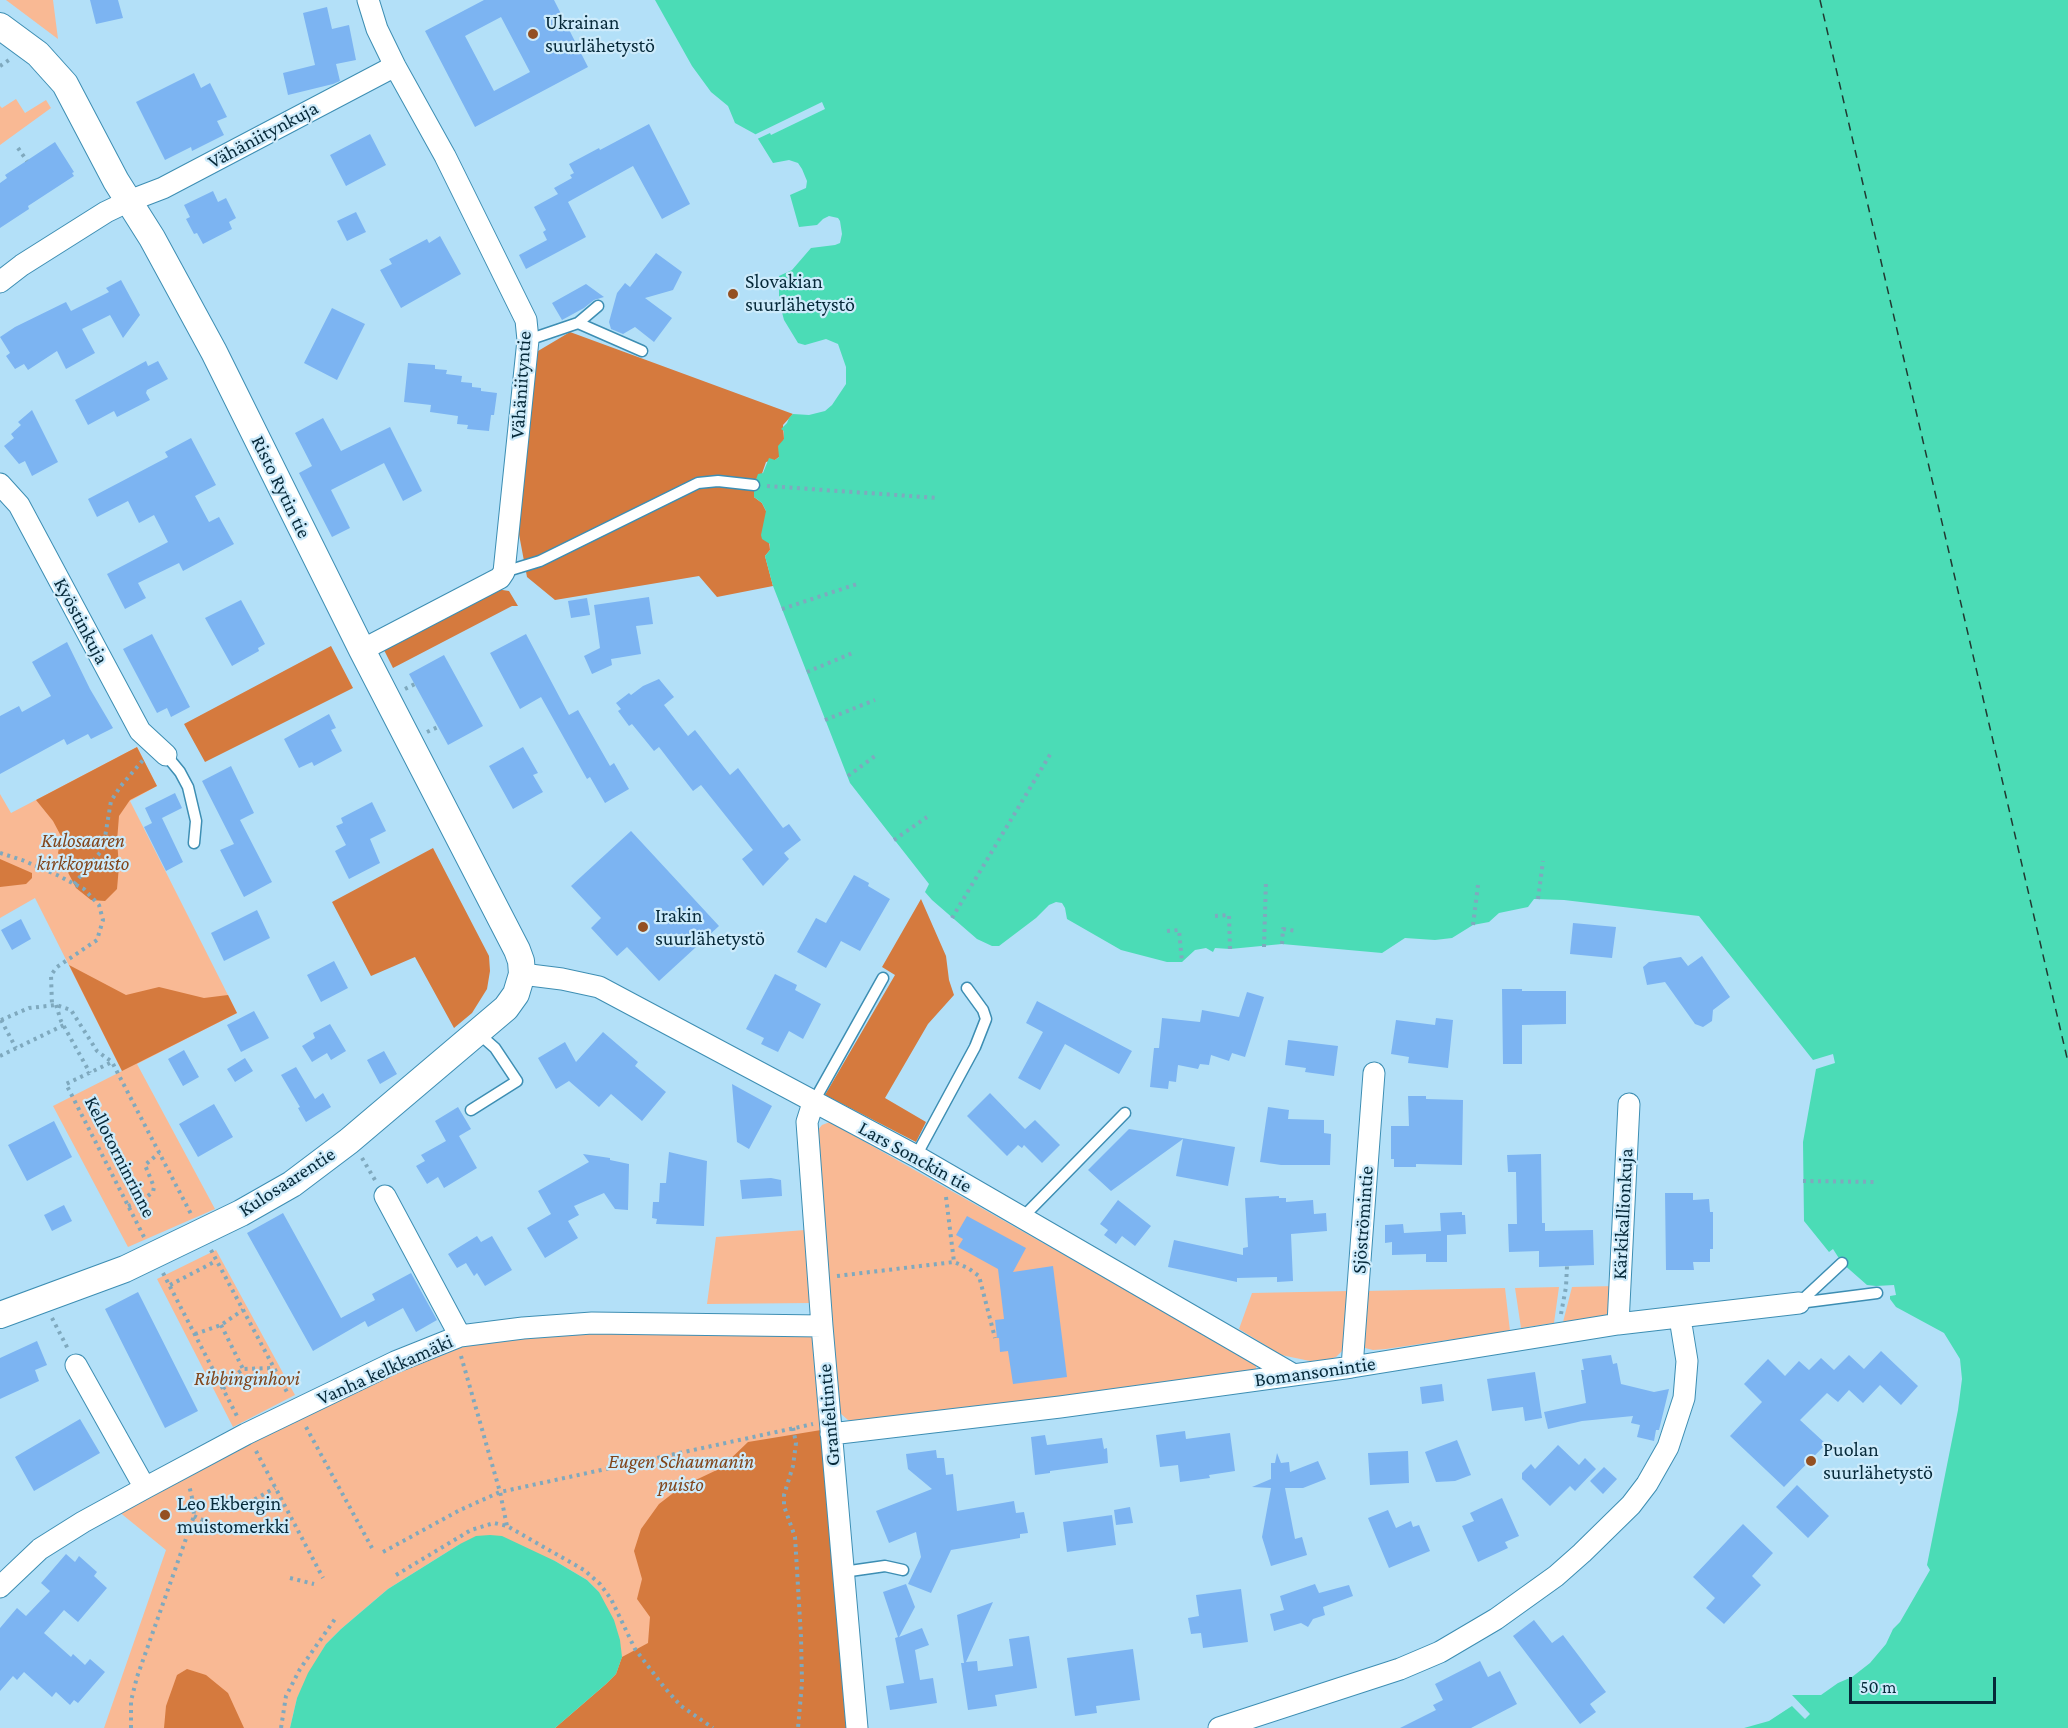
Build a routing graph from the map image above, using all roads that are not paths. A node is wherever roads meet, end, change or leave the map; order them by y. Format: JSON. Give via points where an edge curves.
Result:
{"nodes":[{"id":1,"x":368,"y":0,"type":"edge"},
{"id":2,"x":0,"y":26,"type":"edge"},
{"id":3,"x":395,"y":66,"type":"junction"},
{"id":4,"x":129,"y":201,"type":"junction"},
{"id":5,"x":0,"y":282,"type":"edge"},
{"id":6,"x":598,"y":306,"type":"dead end"},
{"id":7,"x":578,"y":323,"type":"junction"},
{"id":8,"x":528,"y":340,"type":"junction"},
{"id":9,"x":642,"y":351,"type":"dead end"},
{"id":10,"x":0,"y":484,"type":"edge"},
{"id":11,"x":754,"y":485,"type":"dead end"},
{"id":12,"x":504,"y":573,"type":"junction"},
{"id":13,"x":362,"y":650,"type":"junction"},
{"id":14,"x":161,"y":750,"type":"joint"},
{"id":15,"x":194,"y":843,"type":"dead end"},
{"id":16,"x":522,"y":974,"type":"junction"},
{"id":17,"x":883,"y":978,"type":"dead end"},
{"id":18,"x":967,"y":988,"type":"dead end"},
{"id":19,"x":478,"y":1033,"type":"junction"},
{"id":20,"x":1374,"y":1073,"type":"dead end"},
{"id":21,"x":813,"y":1103,"type":"junction"},
{"id":22,"x":1629,"y":1104,"type":"dead end"},
{"id":23,"x":471,"y":1110,"type":"dead end"},
{"id":24,"x":1125,"y":1113,"type":"dead end"},
{"id":25,"x":916,"y":1156,"type":"junction"},
{"id":26,"x":385,"y":1196,"type":"road end"},
{"id":27,"x":1023,"y":1217,"type":"junction"},
{"id":28,"x":1842,"y":1263,"type":"dead end"},
{"id":29,"x":1877,"y":1293,"type":"dead end"},
{"id":30,"x":1799,"y":1303,"type":"junction"},
{"id":31,"x":0,"y":1316,"type":"edge"},
{"id":32,"x":1680,"y":1318,"type":"junction"},
{"id":33,"x":1618,"y":1324,"type":"junction"},
{"id":34,"x":822,"y":1326,"type":"junction"},
{"id":35,"x":460,"y":1336,"type":"junction"},
{"id":36,"x":76,"y":1365,"type":"road end"},
{"id":37,"x":1352,"y":1367,"type":"junction"},
{"id":38,"x":1294,"y":1375,"type":"junction"},
{"id":39,"x":830,"y":1427,"type":"junction"},
{"id":40,"x":145,"y":1488,"type":"junction"},
{"id":41,"x":903,"y":1570,"type":"dead end"},
{"id":42,"x":843,"y":1572,"type":"junction"},
{"id":43,"x":0,"y":1587,"type":"edge"},
{"id":44,"x":857,"y":1728,"type":"edge"},
{"id":45,"x":1219,"y":1728,"type":"edge"}],
"edges":[{"from":1,"to":3,"type":"street","name":"Vähäniityntie"},
{"from":2,"to":4,"type":"street","name":"Risto Rytin tie","via":[[38,54],[65,84]]},
{"from":3,"to":4,"type":"street","name":"Vähäniitynkuja","via":[[162,188]]},
{"from":3,"to":8,"type":"street","name":"Vähäniityntie","via":[[445,156],[526,320]]},
{"from":4,"to":5,"type":"street","name":"Vähäniitynkuja","via":[[22,264]]},
{"from":4,"to":13,"type":"street","name":"Risto Rytin tie","via":[[214,352]]},
{"from":6,"to":7,"type":"lane"},
{"from":7,"to":8,"type":"lane"},
{"from":7,"to":9,"type":"lane"},
{"from":8,"to":12,"type":"street","name":"Vähäniityntie"},
{"from":10,"to":14,"type":"street","name":"Kyöstinkuja","via":[[19,505],[140,731]]},
{"from":11,"to":12,"type":"lane","via":[[698,483],[540,561]]},
{"from":12,"to":13,"type":"street"},
{"from":13,"to":16,"type":"street","name":"Risto Rytin tie","via":[[517,950]]},
{"from":14,"to":15,"type":"lane","via":[[188,787],[196,821]]},
{"from":16,"to":19,"type":"street","name":"Kulosaarentie","via":[[516,994],[506,1008]]},
{"from":16,"to":21,"type":"street","name":"Lars Sonckin tie","via":[[599,987]]},
{"from":17,"to":21,"type":"lane"},
{"from":18,"to":25,"type":"lane","via":[[986,1019]]},
{"from":19,"to":23,"type":"lane","via":[[495,1048],[517,1081]]},
{"from":19,"to":31,"type":"street","name":"Kulosaarentie","via":[[292,1184],[201,1233],[158,1263],[125,1269]]},
{"from":20,"to":37,"type":"street","name":"Sjöströmintie"},
{"from":21,"to":25,"type":"street","name":"Lars Sonckin tie"},
{"from":21,"to":34,"type":"street","name":"Granfeltintie","via":[[807,1122]]},
{"from":22,"to":33,"type":"street","name":"Kärkikallionkuja"},
{"from":24,"to":27,"type":"lane"},
{"from":25,"to":27,"type":"street","name":"Lars Sonckin tie"},
{"from":26,"to":35,"type":"street"},
{"from":27,"to":38,"type":"street","name":"Lars Sonckin tie"},
{"from":28,"to":30,"type":"lane"},
{"from":29,"to":30,"type":"lane"},
{"from":30,"to":32,"type":"street","name":"Bomansonintie"},
{"from":32,"to":33,"type":"street","name":"Bomansonintie"},
{"from":32,"to":45,"type":"street","via":[[1687,1362],[1684,1398],[1668,1447],[1631,1505],[1556,1576],[1440,1652],[1400,1669]]},
{"from":33,"to":37,"type":"street","name":"Bomansonintie"},
{"from":34,"to":35,"type":"street","name":"Vanha kelkkamäki","via":[[592,1323]]},
{"from":34,"to":39,"type":"street","name":"Granfeltintie"},
{"from":35,"to":40,"type":"street","name":"Vanha kelkkamäki","via":[[395,1362]]},
{"from":36,"to":40,"type":"street"},
{"from":37,"to":38,"type":"street","name":"Bomansonintie"},
{"from":38,"to":39,"type":"street","name":"Bomansonintie","via":[[1060,1407]]},
{"from":39,"to":42,"type":"street","name":"Granfeltintie"},
{"from":40,"to":43,"type":"street","name":"Vanha kelkkamäki","via":[[40,1549]]},
{"from":41,"to":42,"type":"lane","via":[[885,1566]]},
{"from":42,"to":44,"type":"street","name":"Granfeltintie"}]}
